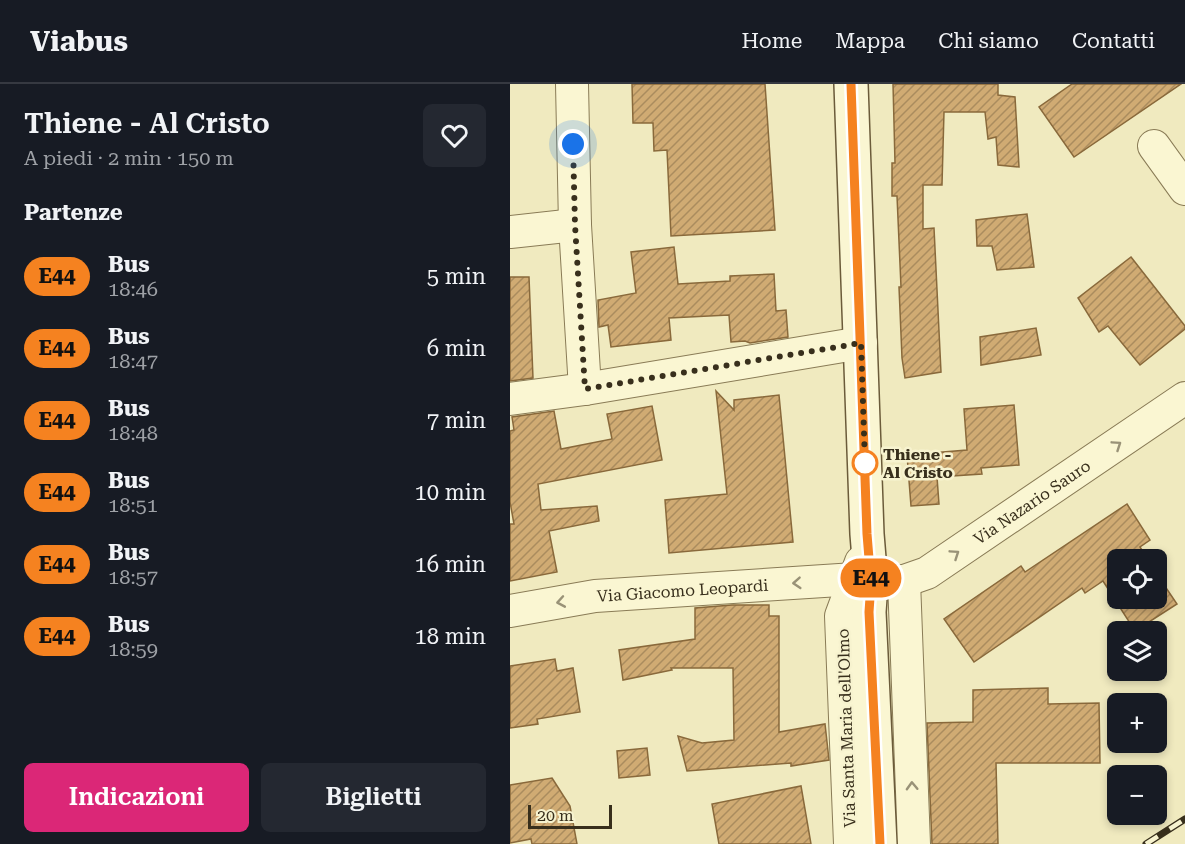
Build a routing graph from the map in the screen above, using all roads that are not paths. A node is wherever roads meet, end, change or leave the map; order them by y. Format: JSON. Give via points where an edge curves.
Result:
{"nodes":[{"id":1,"x":572,"y":84,"type":"edge"},
{"id":2,"x":850,"y":84,"type":"edge"},
{"id":3,"x":1154,"y":146,"type":"dead end"},
{"id":4,"x":1185,"y":189,"type":"edge"},
{"id":5,"x":575,"y":225,"type":"junction"},
{"id":6,"x":510,"y":231,"type":"edge"},
{"id":7,"x":861,"y":343,"type":"junction"},
{"id":8,"x":585,"y":389,"type":"junction"},
{"id":9,"x":1185,"y":398,"type":"edge"},
{"id":10,"x":510,"y":399,"type":"edge"},
{"id":11,"x":863,"y":581,"type":"junction"},
{"id":12,"x":904,"y":581,"type":"junction"},
{"id":13,"x":510,"y":611,"type":"edge"},
{"id":14,"x":850,"y":844,"type":"edge"},
{"id":15,"x":880,"y":844,"type":"edge"},
{"id":16,"x":914,"y":844,"type":"edge"}],
"edges":[{"from":1,"to":5,"type":"street"},
{"from":2,"to":7,"type":"main road","name":"Via Santa Maria dell'Olmo"},
{"from":3,"to":4,"type":"street"},
{"from":5,"to":6,"type":"street"},
{"from":5,"to":8,"type":"street"},
{"from":7,"to":8,"type":"street"},
{"from":7,"to":11,"type":"main road","name":"Via Santa Maria dell'Olmo","via":[[868,544]]},
{"from":8,"to":10,"type":"street"},
{"from":12,"to":9,"type":"street","name":"Via Nazario Sauro","one_way":true,"via":[[927,573]]},
{"from":11,"to":12,"type":"street","name":"Via Nazario Sauro"},
{"from":11,"to":13,"type":"street","name":"Via Giacomo Leopardi","one_way":true,"via":[[595,596]]},
{"from":11,"to":14,"type":"street","name":"Via Santa Maria dell'Olmo","via":[[841,616]]},
{"from":11,"to":15,"type":"main road","name":"Via Santa Maria dell'Olmo","via":[[869,612]]},
{"from":16,"to":12,"type":"street","one_way":true}]}
